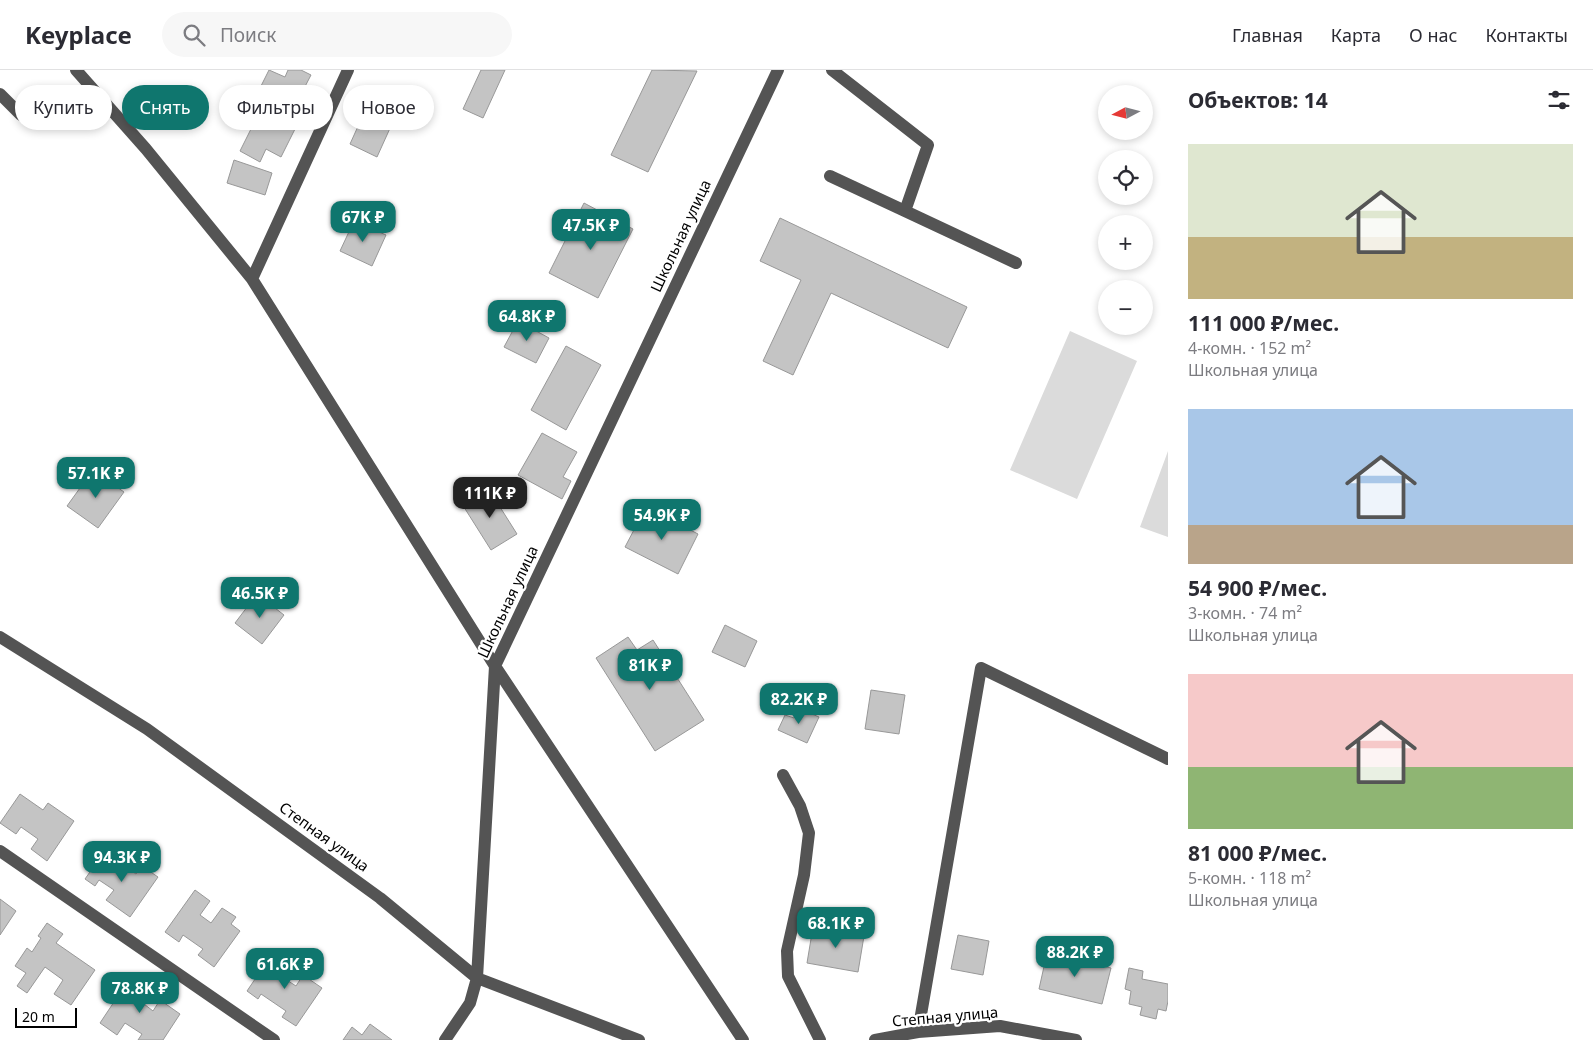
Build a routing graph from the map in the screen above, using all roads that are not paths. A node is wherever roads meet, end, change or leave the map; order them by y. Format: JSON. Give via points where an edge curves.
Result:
{"nodes":[{"id":1,"x":76,"y":70,"type":"edge"},
{"id":2,"x":348,"y":70,"type":"edge"},
{"id":3,"x":778,"y":70,"type":"edge"},
{"id":4,"x":832,"y":70,"type":"edge"},
{"id":5,"x":0,"y":94,"type":"edge"},
{"id":6,"x":15,"y":109,"type":"edge"},
{"id":7,"x":830,"y":176,"type":"dead end"},
{"id":8,"x":905,"y":211,"type":"junction"},
{"id":9,"x":1016,"y":263,"type":"dead end"},
{"id":10,"x":252,"y":279,"type":"junction"},
{"id":11,"x":0,"y":636,"type":"edge"},
{"id":12,"x":495,"y":666,"type":"junction"},
{"id":13,"x":1168,"y":759,"type":"edge"},
{"id":14,"x":783,"y":775,"type":"dead end"},
{"id":15,"x":0,"y":851,"type":"edge"},
{"id":16,"x":477,"y":978,"type":"junction"},
{"id":17,"x":918,"y":1032,"type":"junction"},
{"id":18,"x":274,"y":1040,"type":"edge"},
{"id":19,"x":445,"y":1040,"type":"edge"},
{"id":20,"x":638,"y":1040,"type":"edge"},
{"id":21,"x":744,"y":1040,"type":"edge"},
{"id":22,"x":820,"y":1040,"type":"edge"},
{"id":23,"x":875,"y":1040,"type":"edge"},
{"id":24,"x":1076,"y":1040,"type":"edge"}],
"edges":[{"from":1,"to":10,"type":"street","via":[[146,149]]},
{"from":2,"to":10,"type":"street"},
{"from":3,"to":12,"type":"street","name":"Школьная улица"},
{"from":4,"to":8,"type":"street","via":[[928,145]]},
{"from":5,"to":6,"type":"street"},
{"from":7,"to":8,"type":"street"},
{"from":8,"to":9,"type":"street"},
{"from":10,"to":12,"type":"street"},
{"from":11,"to":16,"type":"street","name":"Степная улица","via":[[147,729],[380,898]]},
{"from":12,"to":16,"type":"street","name":"Школьная улица"},
{"from":12,"to":21,"type":"street"},
{"from":13,"to":17,"type":"street","via":[[981,668]]},
{"from":14,"to":22,"type":"street","via":[[800,806],[809,833],[804,875],[787,951],[788,976]]},
{"from":15,"to":18,"type":"street"},
{"from":16,"to":19,"type":"street","name":"Школьная улица","via":[[470,1003]]},
{"from":16,"to":20,"type":"street","name":"Степная улица"},
{"from":17,"to":23,"type":"street","name":"Степная улица"},
{"from":17,"to":24,"type":"street","name":"Степная улица","via":[[1000,1026]]}]}
